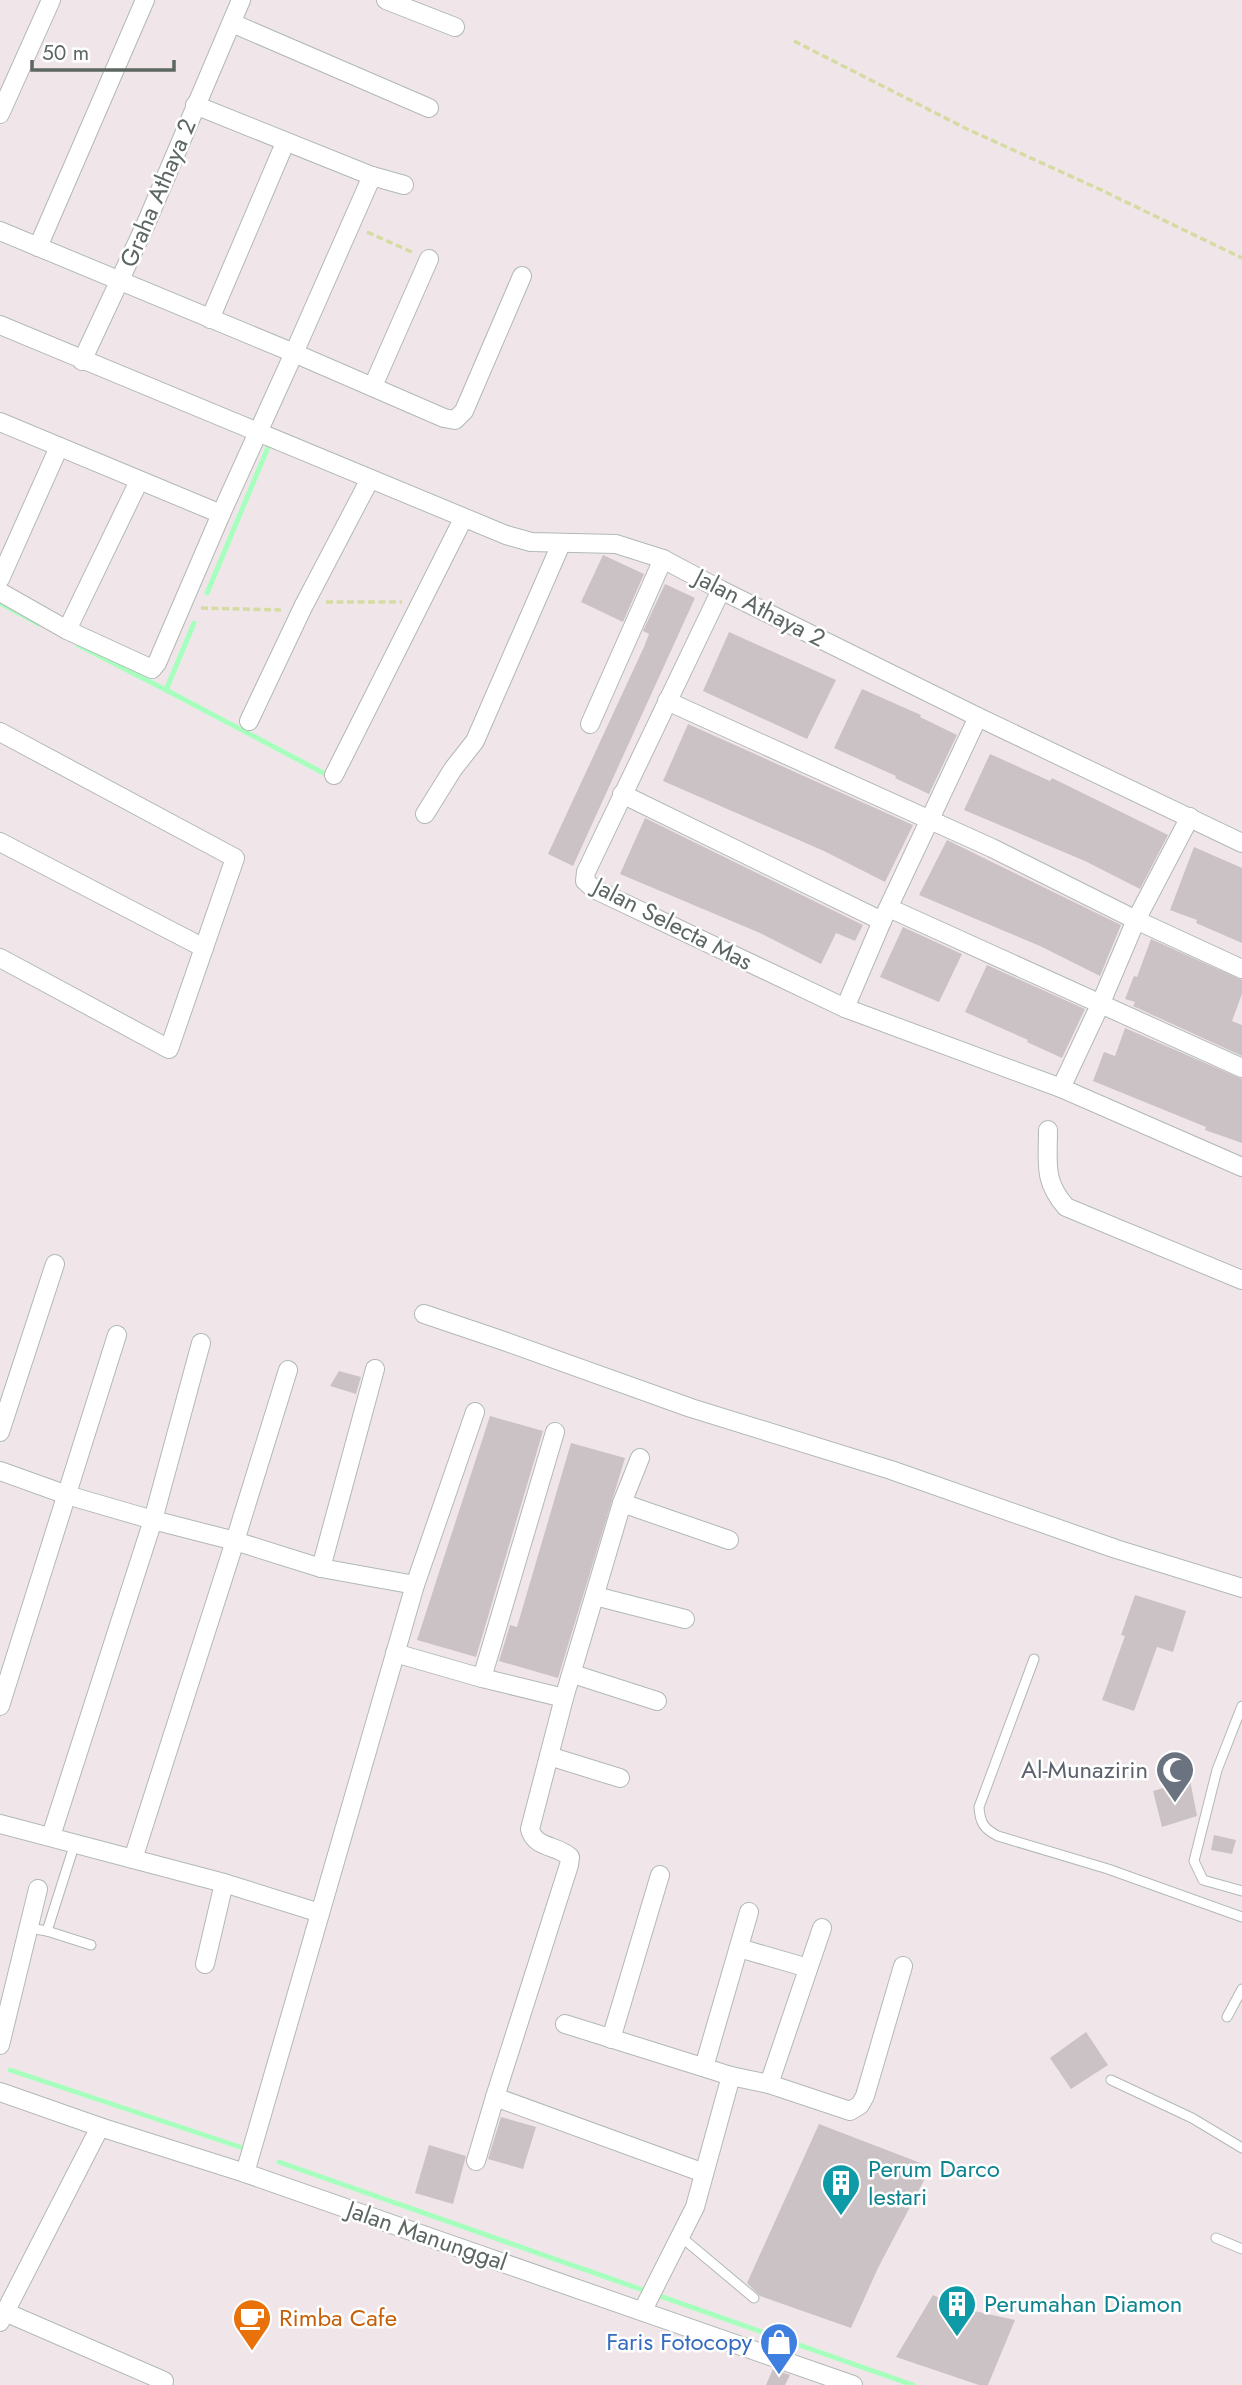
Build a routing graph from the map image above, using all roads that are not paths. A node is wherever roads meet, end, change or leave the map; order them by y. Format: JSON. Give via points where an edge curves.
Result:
{"nodes":[{"id":1,"x":51,"y":0,"type":"edge"},
{"id":2,"x":145,"y":0,"type":"edge"},
{"id":3,"x":241,"y":0,"type":"edge"},
{"id":4,"x":386,"y":0,"type":"edge"},
{"id":5,"x":232,"y":23,"type":"junction"},
{"id":6,"x":455,"y":27,"type":"dead end"},
{"id":7,"x":195,"y":105,"type":"junction"},
{"id":8,"x":429,"y":108,"type":"dead end"},
{"id":9,"x":0,"y":114,"type":"edge"},
{"id":10,"x":285,"y":143,"type":"junction"},
{"id":11,"x":372,"y":176,"type":"junction"},
{"id":12,"x":404,"y":185,"type":"dead end"},
{"id":13,"x":0,"y":230,"type":"edge"},
{"id":14,"x":38,"y":247,"type":"junction"},
{"id":15,"x":429,"y":259,"type":"road end"},
{"id":16,"x":522,"y":276,"type":"dead end"},
{"id":17,"x":120,"y":281,"type":"junction"},
{"id":18,"x":210,"y":319,"type":"junction"},
{"id":19,"x":0,"y":325,"type":"edge"},
{"id":20,"x":294,"y":353,"type":"junction"},
{"id":21,"x":82,"y":361,"type":"junction"},
{"id":22,"x":373,"y":386,"type":"junction"},
{"id":23,"x":0,"y":422,"type":"edge"},
{"id":24,"x":259,"y":433,"type":"junction"},
{"id":25,"x":59,"y":447,"type":"junction"},
{"id":26,"x":370,"y":479,"type":"junction"},
{"id":27,"x":139,"y":481,"type":"junction"},
{"id":28,"x":221,"y":514,"type":"junction"},
{"id":29,"x":463,"y":519,"type":"junction"},
{"id":30,"x":561,"y":544,"type":"junction"},
{"id":31,"x":663,"y":559,"type":"junction"},
{"id":32,"x":0,"y":579,"type":"edge"},
{"id":33,"x":721,"y":590,"type":"junction"},
{"id":34,"x":0,"y":593,"type":"edge"},
{"id":35,"x":67,"y":629,"type":"junction"},
{"id":36,"x":667,"y":701,"type":"junction"},
{"id":37,"x":978,"y":717,"type":"junction"},
{"id":38,"x":249,"y":721,"type":"dead end"},
{"id":39,"x":590,"y":724,"type":"dead end"},
{"id":40,"x":0,"y":733,"type":"edge"},
{"id":41,"x":334,"y":775,"type":"dead end"},
{"id":42,"x":622,"y":794,"type":"junction"},
{"id":43,"x":425,"y":814,"type":"dead end"},
{"id":44,"x":1190,"y":817,"type":"junction"},
{"id":45,"x":930,"y":822,"type":"junction"},
{"id":46,"x":0,"y":842,"type":"edge"},
{"id":47,"x":1242,"y":843,"type":"edge"},
{"id":48,"x":886,"y":915,"type":"junction"},
{"id":49,"x":1136,"y":920,"type":"junction"},
{"id":50,"x":204,"y":948,"type":"junction"},
{"id":51,"x":0,"y":958,"type":"edge"},
{"id":52,"x":1242,"y":969,"type":"edge"},
{"id":53,"x":1100,"y":1005,"type":"junction"},
{"id":54,"x":845,"y":1008,"type":"junction"},
{"id":55,"x":1242,"y":1068,"type":"edge"},
{"id":56,"x":1061,"y":1088,"type":"junction"},
{"id":57,"x":1048,"y":1130,"type":"dead end"},
{"id":58,"x":1242,"y":1167,"type":"edge"},
{"id":59,"x":55,"y":1264,"type":"dead end"},
{"id":60,"x":1242,"y":1280,"type":"edge"},
{"id":61,"x":424,"y":1314,"type":"dead end"},
{"id":62,"x":117,"y":1335,"type":"dead end"},
{"id":63,"x":201,"y":1343,"type":"dead end"},
{"id":64,"x":375,"y":1369,"type":"dead end"},
{"id":65,"x":288,"y":1370,"type":"dead end"},
{"id":66,"x":475,"y":1412,"type":"dead end"},
{"id":67,"x":0,"y":1432,"type":"edge"},
{"id":68,"x":555,"y":1432,"type":"dead end"},
{"id":69,"x":640,"y":1458,"type":"dead end"},
{"id":70,"x":0,"y":1471,"type":"edge"},
{"id":71,"x":67,"y":1494,"type":"junction"},
{"id":72,"x":622,"y":1503,"type":"junction"},
{"id":73,"x":153,"y":1520,"type":"junction"},
{"id":74,"x":729,"y":1540,"type":"dead end"},
{"id":75,"x":235,"y":1541,"type":"junction"},
{"id":76,"x":321,"y":1568,"type":"junction"},
{"id":77,"x":415,"y":1585,"type":"junction"},
{"id":78,"x":1242,"y":1588,"type":"edge"},
{"id":79,"x":594,"y":1596,"type":"junction"},
{"id":80,"x":685,"y":1619,"type":"dead end"},
{"id":81,"x":395,"y":1653,"type":"junction"},
{"id":82,"x":1034,"y":1659,"type":"dead end"},
{"id":83,"x":573,"y":1674,"type":"junction"},
{"id":84,"x":482,"y":1678,"type":"junction"},
{"id":85,"x":564,"y":1698,"type":"junction"},
{"id":86,"x":656,"y":1700,"type":"dead end"},
{"id":87,"x":0,"y":1706,"type":"edge"},
{"id":88,"x":1242,"y":1706,"type":"edge"},
{"id":89,"x":549,"y":1756,"type":"junction"},
{"id":90,"x":620,"y":1778,"type":"dead end"},
{"id":91,"x":0,"y":1824,"type":"edge"},
{"id":92,"x":51,"y":1836,"type":"junction"},
{"id":93,"x":75,"y":1843,"type":"junction"},
{"id":94,"x":133,"y":1859,"type":"junction"},
{"id":95,"x":660,"y":1875,"type":"dead end"},
{"id":96,"x":224,"y":1883,"type":"junction"},
{"id":97,"x":38,"y":1889,"type":"dead end"},
{"id":98,"x":1242,"y":1891,"type":"edge"},
{"id":99,"x":749,"y":1912,"type":"dead end"},
{"id":100,"x":320,"y":1913,"type":"junction"},
{"id":101,"x":1242,"y":1916,"type":"edge"},
{"id":102,"x":29,"y":1928,"type":"junction"},
{"id":103,"x":822,"y":1928,"type":"dead end"},
{"id":104,"x":47,"y":1931,"type":"junction"},
{"id":105,"x":91,"y":1945,"type":"dead end"},
{"id":106,"x":739,"y":1948,"type":"junction"},
{"id":107,"x":205,"y":1964,"type":"dead end"},
{"id":108,"x":903,"y":1966,"type":"dead end"},
{"id":109,"x":808,"y":1968,"type":"junction"},
{"id":110,"x":1242,"y":1989,"type":"edge"},
{"id":111,"x":1227,"y":2017,"type":"dead end"},
{"id":112,"x":565,"y":2024,"type":"dead end"},
{"id":113,"x":611,"y":2039,"type":"junction"},
{"id":114,"x":0,"y":2045,"type":"edge"},
{"id":115,"x":704,"y":2067,"type":"junction"},
{"id":116,"x":731,"y":2076,"type":"junction"},
{"id":117,"x":1111,"y":2080,"type":"dead end"},
{"id":118,"x":769,"y":2084,"type":"junction"},
{"id":119,"x":0,"y":2092,"type":"edge"},
{"id":120,"x":495,"y":2097,"type":"junction"},
{"id":121,"x":100,"y":2127,"type":"junction"},
{"id":122,"x":1242,"y":2148,"type":"edge"},
{"id":123,"x":476,"y":2161,"type":"dead end"},
{"id":124,"x":244,"y":2173,"type":"junction"},
{"id":125,"x":704,"y":2173,"type":"junction"},
{"id":126,"x":680,"y":2236,"type":"junction"},
{"id":127,"x":1216,"y":2238,"type":"dead end"},
{"id":128,"x":1242,"y":2249,"type":"edge"},
{"id":129,"x":754,"y":2298,"type":"dead end"},
{"id":130,"x":643,"y":2310,"type":"junction"},
{"id":131,"x":3,"y":2317,"type":"edge"},
{"id":132,"x":164,"y":2381,"type":"dead end"},
{"id":133,"x":853,"y":2385,"type":"edge"}],
"edges":[{"from":1,"to":9,"type":"street"},
{"from":2,"to":14,"type":"street"},
{"from":3,"to":5,"type":"street","name":"Graha Athaya 2"},
{"from":4,"to":6,"type":"street"},
{"from":5,"to":7,"type":"street","name":"Graha Athaya 2"},
{"from":5,"to":8,"type":"street"},
{"from":7,"to":10,"type":"street","name":"Graha Athaya 2"},
{"from":7,"to":17,"type":"street","name":"Graha Athaya 2"},
{"from":10,"to":11,"type":"street","name":"Graha Athaya 2"},
{"from":10,"to":18,"type":"street"},
{"from":11,"to":12,"type":"street","name":"Graha Athaya 2"},
{"from":11,"to":20,"type":"street"},
{"from":13,"to":14,"type":"street","name":"Graha Athaya 2"},
{"from":14,"to":17,"type":"street","name":"Graha Athaya 2"},
{"from":15,"to":22,"type":"street"},
{"from":16,"to":22,"type":"street","via":[[460,417],[444,418]]},
{"from":17,"to":18,"type":"street"},
{"from":17,"to":21,"type":"street","name":"Graha Athaya 2"},
{"from":18,"to":20,"type":"street"},
{"from":19,"to":21,"type":"street"},
{"from":20,"to":22,"type":"street"},
{"from":20,"to":24,"type":"street"},
{"from":21,"to":24,"type":"street"},
{"from":23,"to":25,"type":"street"},
{"from":24,"to":26,"type":"street","name":"Jalan Athaya 2"},
{"from":24,"to":28,"type":"street"},
{"from":25,"to":27,"type":"street"},
{"from":25,"to":32,"type":"street"},
{"from":26,"to":29,"type":"street","name":"Jalan Athaya 2"},
{"from":26,"to":38,"type":"street"},
{"from":27,"to":28,"type":"street"},
{"from":27,"to":35,"type":"street"},
{"from":28,"to":35,"type":"street","via":[[155,667],[150,670]]},
{"from":29,"to":30,"type":"street","name":"Jalan Athaya 2","via":[[531,542]]},
{"from":29,"to":41,"type":"street"},
{"from":30,"to":31,"type":"street","name":"Jalan Athaya 2","via":[[616,544]]},
{"from":30,"to":43,"type":"street","via":[[475,741]]},
{"from":31,"to":33,"type":"street","name":"Jalan Athaya 2"},
{"from":31,"to":39,"type":"street"},
{"from":33,"to":36,"type":"street","name":"Jalan Selecta Mas"},
{"from":33,"to":37,"type":"street","name":"Jalan Athaya 2"},
{"from":34,"to":35,"type":"street"},
{"from":36,"to":42,"type":"street","name":"Jalan Selecta Mas"},
{"from":36,"to":45,"type":"street"},
{"from":37,"to":44,"type":"street","name":"Jalan Athaya 2"},
{"from":37,"to":45,"type":"street"},
{"from":40,"to":50,"type":"street","via":[[235,858]]},
{"from":42,"to":48,"type":"street"},
{"from":42,"to":54,"type":"street","name":"Jalan Selecta Mas","via":[[586,872],[588,886]]},
{"from":44,"to":47,"type":"street","name":"Jalan Athaya 2"},
{"from":44,"to":49,"type":"street"},
{"from":45,"to":48,"type":"street"},
{"from":45,"to":49,"type":"street"},
{"from":46,"to":50,"type":"street"},
{"from":48,"to":53,"type":"street"},
{"from":48,"to":54,"type":"street"},
{"from":49,"to":52,"type":"street"},
{"from":49,"to":53,"type":"street"},
{"from":50,"to":51,"type":"street","via":[[169,1049]]},
{"from":53,"to":55,"type":"street"},
{"from":53,"to":56,"type":"street"},
{"from":54,"to":56,"type":"street","name":"Jalan Selecta Mas"},
{"from":56,"to":58,"type":"street","name":"Jalan Selecta Mas"},
{"from":57,"to":60,"type":"street","via":[[1052,1191],[1066,1207]]},
{"from":59,"to":67,"type":"street"},
{"from":61,"to":78,"type":"street","via":[[691,1408]]},
{"from":62,"to":71,"type":"street"},
{"from":63,"to":73,"type":"street"},
{"from":64,"to":76,"type":"street"},
{"from":65,"to":75,"type":"street"},
{"from":66,"to":77,"type":"street"},
{"from":68,"to":84,"type":"street"},
{"from":69,"to":72,"type":"street"},
{"from":70,"to":71,"type":"street"},
{"from":71,"to":73,"type":"street"},
{"from":71,"to":87,"type":"street"},
{"from":72,"to":74,"type":"street"},
{"from":72,"to":79,"type":"street"},
{"from":73,"to":75,"type":"street"},
{"from":73,"to":92,"type":"street"},
{"from":75,"to":76,"type":"street"},
{"from":75,"to":94,"type":"street"},
{"from":76,"to":77,"type":"street"},
{"from":77,"to":81,"type":"street"},
{"from":79,"to":80,"type":"street"},
{"from":79,"to":83,"type":"street"},
{"from":81,"to":84,"type":"street"},
{"from":81,"to":100,"type":"street"},
{"from":82,"to":101,"type":"lane","via":[[979,1807],[986,1830]]},
{"from":83,"to":85,"type":"street"},
{"from":83,"to":86,"type":"street"},
{"from":84,"to":85,"type":"street"},
{"from":85,"to":89,"type":"street"},
{"from":88,"to":98,"type":"lane","via":[[1217,1770],[1194,1861],[1203,1880]]},
{"from":89,"to":90,"type":"street"},
{"from":89,"to":120,"type":"street","via":[[530,1829],[537,1842],[564,1852],[569,1865]]},
{"from":91,"to":92,"type":"street"},
{"from":92,"to":93,"type":"street"},
{"from":93,"to":94,"type":"street"},
{"from":93,"to":104,"type":"lane"},
{"from":94,"to":96,"type":"street"},
{"from":95,"to":113,"type":"street"},
{"from":96,"to":100,"type":"street"},
{"from":96,"to":107,"type":"street"},
{"from":97,"to":102,"type":"street"},
{"from":99,"to":106,"type":"street"},
{"from":100,"to":124,"type":"street"},
{"from":102,"to":104,"type":"lane"},
{"from":102,"to":114,"type":"street"},
{"from":103,"to":109,"type":"street"},
{"from":104,"to":105,"type":"lane"},
{"from":106,"to":109,"type":"street"},
{"from":106,"to":115,"type":"street"},
{"from":108,"to":118,"type":"street","via":[[860,2105],[850,2111]]},
{"from":109,"to":118,"type":"street"},
{"from":110,"to":111,"type":"lane"},
{"from":112,"to":113,"type":"street"},
{"from":113,"to":115,"type":"street"},
{"from":115,"to":116,"type":"street"},
{"from":116,"to":118,"type":"street"},
{"from":116,"to":125,"type":"street"},
{"from":117,"to":122,"type":"lane","via":[[1192,2118]]},
{"from":119,"to":121,"type":"street","name":"Jalan Manunggal"},
{"from":120,"to":123,"type":"street"},
{"from":120,"to":125,"type":"street"},
{"from":121,"to":124,"type":"street","name":"Jalan Manunggal"},
{"from":121,"to":131,"type":"street"},
{"from":124,"to":130,"type":"street","name":"Jalan Manunggal"},
{"from":125,"to":126,"type":"street","via":[[695,2207]]},
{"from":126,"to":129,"type":"lane"},
{"from":126,"to":130,"type":"street"},
{"from":127,"to":128,"type":"lane"},
{"from":130,"to":133,"type":"street","name":"Jalan Manunggal"},
{"from":131,"to":132,"type":"street"}]}
